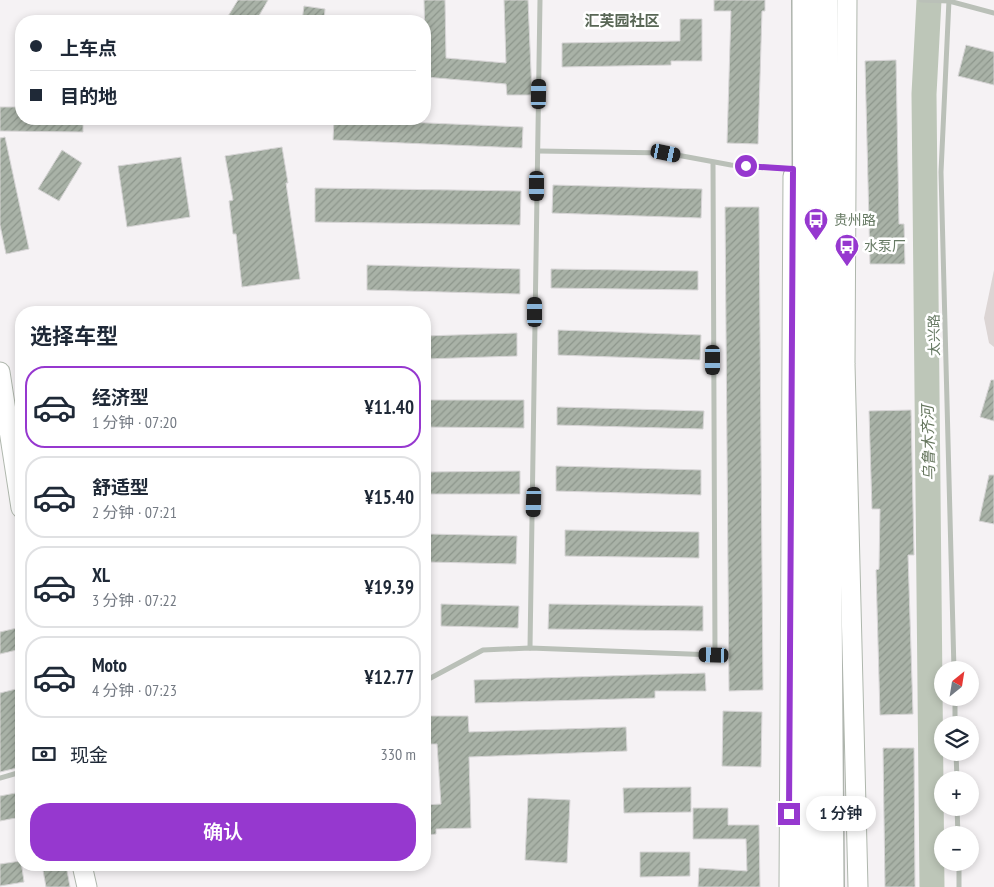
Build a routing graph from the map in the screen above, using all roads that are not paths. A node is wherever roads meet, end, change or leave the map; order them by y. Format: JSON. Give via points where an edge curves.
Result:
{"nodes":[{"id":1,"x":540,"y":0,"type":"edge"},
{"id":2,"x":794,"y":0,"type":"edge"},
{"id":3,"x":805,"y":0,"type":"edge"},
{"id":4,"x":825,"y":0,"type":"edge"},
{"id":5,"x":847,"y":0,"type":"edge"},
{"id":6,"x":921,"y":0,"type":"edge"},
{"id":7,"x":943,"y":1,"type":"edge"},
{"id":8,"x":950,"y":1,"type":"edge"},
{"id":9,"x":994,"y":13,"type":"edge"},
{"id":10,"x":538,"y":151,"type":"junction"},
{"id":11,"x":713,"y":162,"type":"junction"},
{"id":12,"x":793,"y":169,"type":"junction"},
{"id":13,"x":0,"y":372,"type":"edge"},
{"id":14,"x":15,"y":469,"type":"edge"},
{"id":15,"x":530,"y":648,"type":"junction"},
{"id":16,"x":954,"y":661,"type":"edge"},
{"id":17,"x":431,"y":678,"type":"edge"},
{"id":18,"x":15,"y":774,"type":"edge"},
{"id":19,"x":0,"y":778,"type":"edge"},
{"id":20,"x":83,"y":871,"type":"edge"},
{"id":21,"x":959,"y":871,"type":"edge"},
{"id":22,"x":87,"y":887,"type":"edge"},
{"id":23,"x":789,"y":887,"type":"edge"},
{"id":24,"x":808,"y":887,"type":"edge"},
{"id":25,"x":831,"y":887,"type":"edge"},
{"id":26,"x":858,"y":887,"type":"edge"},
{"id":27,"x":959,"y":887,"type":"edge"}],
"edges":[{"from":1,"to":10,"type":"street"},
{"from":2,"to":12,"type":"main road"},
{"from":3,"to":24,"type":"highway"},
{"from":4,"to":25,"type":"highway"},
{"from":5,"to":26,"type":"main road","via":[[845,364]]},
{"from":6,"to":7,"type":"street"},
{"from":7,"to":8,"type":"street"},
{"from":8,"to":9,"type":"street"},
{"from":8,"to":16,"type":"street","name":"太兴路","via":[[942,172]]},
{"from":10,"to":11,"type":"street","via":[[666,153]]},
{"from":10,"to":15,"type":"street"},
{"from":11,"to":12,"type":"street"},
{"from":11,"to":15,"type":"street","via":[[714,655]]},
{"from":12,"to":23,"type":"main road"},
{"from":13,"to":14,"type":"main road"},
{"from":15,"to":17,"type":"street","via":[[483,650]]},
{"from":18,"to":19,"type":"street"},
{"from":20,"to":22,"type":"main road"},
{"from":21,"to":27,"type":"street"}]}
